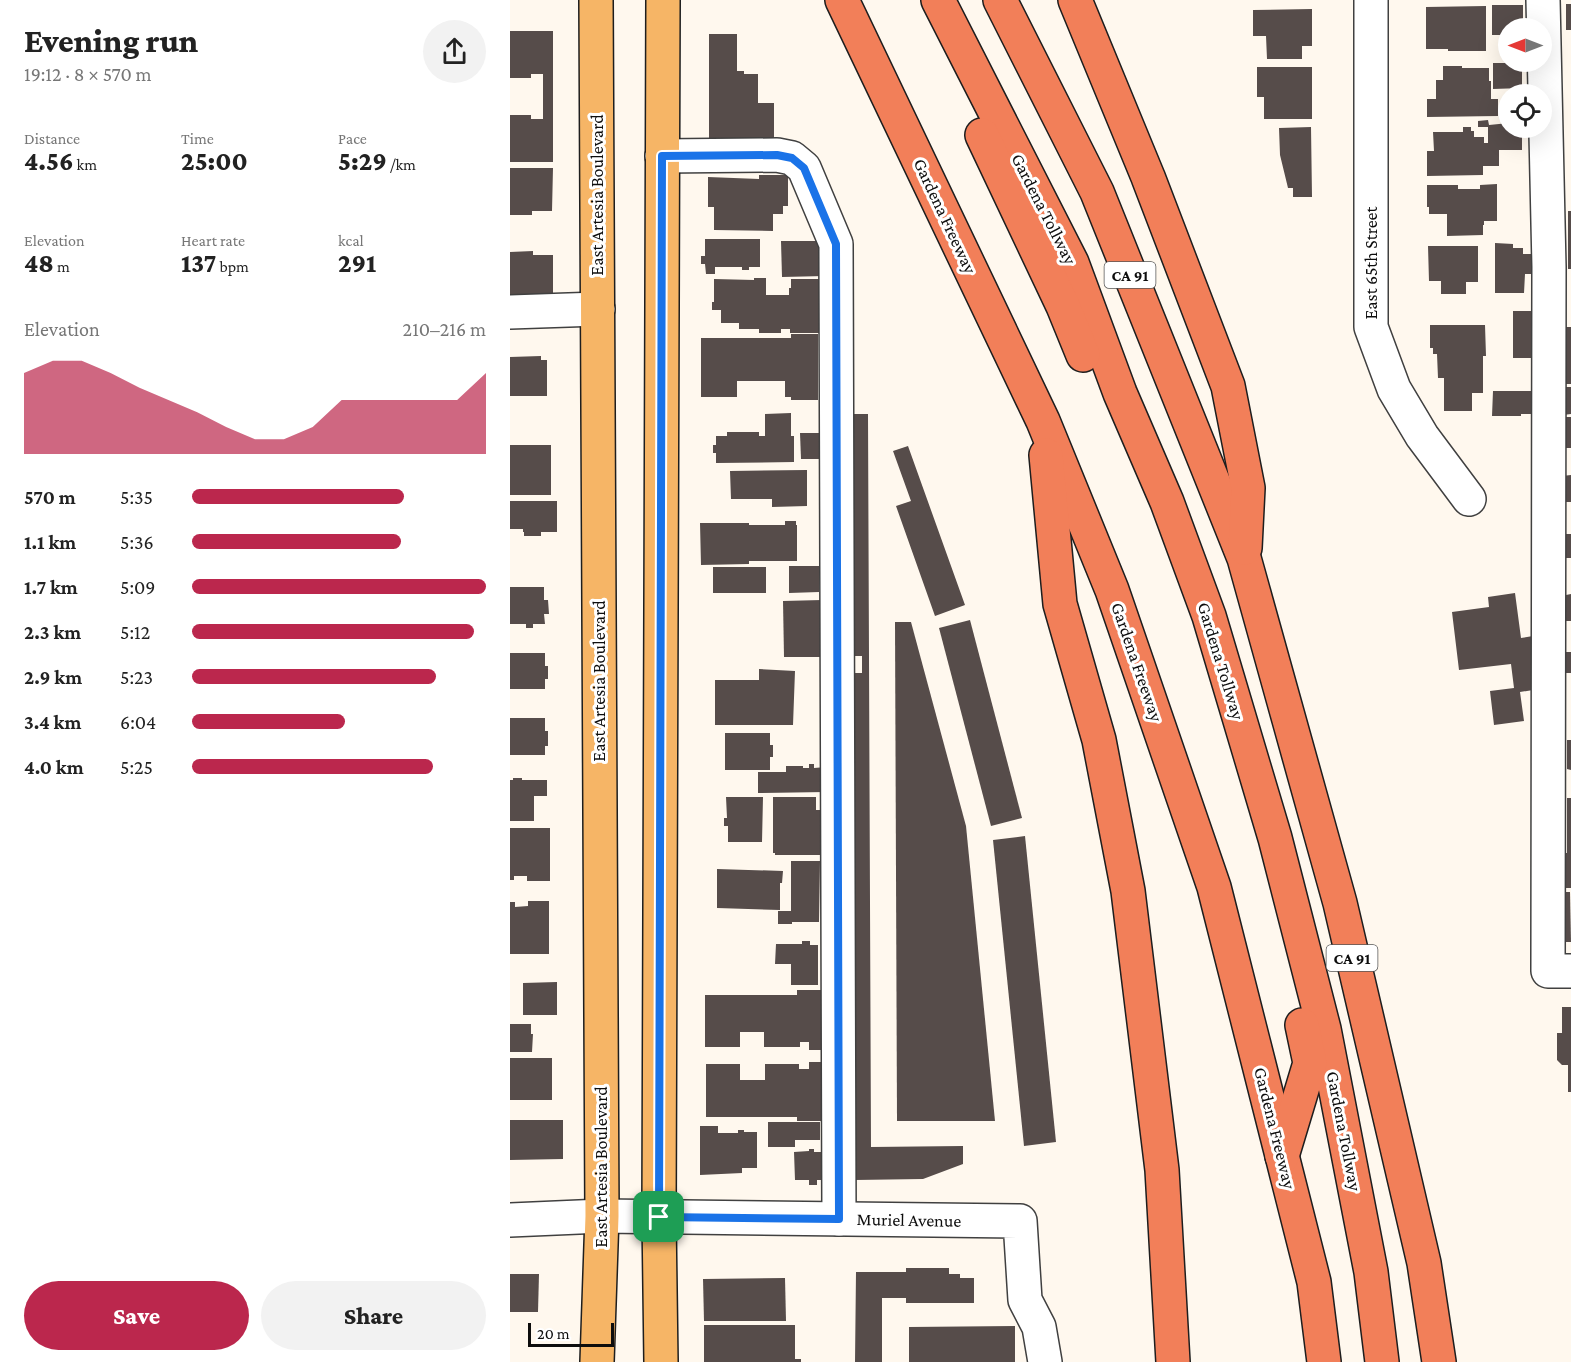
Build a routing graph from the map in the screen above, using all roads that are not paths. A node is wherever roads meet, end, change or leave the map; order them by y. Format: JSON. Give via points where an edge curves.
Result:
{"nodes":[{"id":1,"x":596,"y":0,"type":"edge"},
{"id":2,"x":663,"y":0,"type":"edge"},
{"id":3,"x":842,"y":0,"type":"edge"},
{"id":4,"x":915,"y":0,"type":"edge"},
{"id":5,"x":938,"y":0,"type":"edge"},
{"id":6,"x":1000,"y":0,"type":"edge"},
{"id":7,"x":1075,"y":0,"type":"edge"},
{"id":8,"x":1371,"y":0,"type":"edge"},
{"id":9,"x":1543,"y":0,"type":"edge"},
{"id":10,"x":662,"y":156,"type":"junction"},
{"id":11,"x":598,"y":309,"type":"junction"},
{"id":12,"x":510,"y":312,"type":"edge"},
{"id":13,"x":1043,"y":421,"type":"junction"},
{"id":14,"x":1469,"y":499,"type":"dead end"},
{"id":15,"x":1244,"y":558,"type":"junction"},
{"id":16,"x":1571,"y":971,"type":"edge"},
{"id":17,"x":1282,"y":1156,"type":"junction"},
{"id":18,"x":602,"y":1216,"type":"junction"},
{"id":19,"x":659,"y":1217,"type":"junction"},
{"id":20,"x":839,"y":1219,"type":"junction"},
{"id":21,"x":510,"y":1220,"type":"edge"},
{"id":22,"x":597,"y":1362,"type":"edge"},
{"id":23,"x":661,"y":1362,"type":"edge"},
{"id":24,"x":1045,"y":1362,"type":"edge"},
{"id":25,"x":1173,"y":1362,"type":"edge"},
{"id":26,"x":1323,"y":1362,"type":"edge"},
{"id":27,"x":1382,"y":1362,"type":"edge"},
{"id":28,"x":1439,"y":1362,"type":"edge"}],
"edges":[{"from":1,"to":11,"type":"main road","name":"East Artesia Boulevard"},
{"from":2,"to":10,"type":"main road"},
{"from":3,"to":13,"type":"highway","name":"Gardena Freeway"},
{"from":4,"to":17,"type":"highway","name":"Gardena Tollway","via":[[1063,306],[1129,465],[1221,714],[1279,926],[1311,1063]]},
{"from":5,"to":27,"type":"highway","name":"Gardena Tollway","via":[[1072,263],[1209,616],[1275,838],[1324,1029],[1371,1272]]},
{"from":6,"to":15,"type":"highway","number":"CA 91","via":[[1097,192]]},
{"from":7,"to":15,"type":"highway","via":[[1228,386],[1248,488]]},
{"from":8,"to":14,"type":"street","name":"East 65th Street","via":[[1371,327],[1405,408]]},
{"from":9,"to":16,"type":"street","via":[[1549,267],[1548,971]]},
{"from":10,"to":19,"type":"main road"},
{"from":10,"to":20,"type":"street","via":[[792,158],[804,168],[836,244]]},
{"from":11,"to":12,"type":"street"},
{"from":11,"to":18,"type":"main road","name":"East Artesia Boulevard"},
{"from":13,"to":17,"type":"highway","name":"Gardena Freeway","via":[[1112,590],[1214,887]]},
{"from":13,"to":25,"type":"highway","via":[[1060,604],[1099,740],[1128,891],[1162,1170]]},
{"from":15,"to":28,"type":"highway","number":"CA 91","via":[[1342,915],[1424,1263]]},
{"from":17,"to":26,"type":"highway","name":"Gardena Freeway","via":[[1314,1282]]},
{"from":18,"to":19,"type":"street","name":"Muriel Avenue"},
{"from":18,"to":21,"type":"street","name":"Muriel Avenue"},
{"from":18,"to":22,"type":"main road","name":"East Artesia Boulevard"},
{"from":19,"to":20,"type":"street","name":"Muriel Avenue"},
{"from":19,"to":23,"type":"main road"},
{"from":20,"to":24,"type":"street","name":"Muriel Avenue","via":[[1020,1221],[1025,1300],[1039,1327]]}]}
